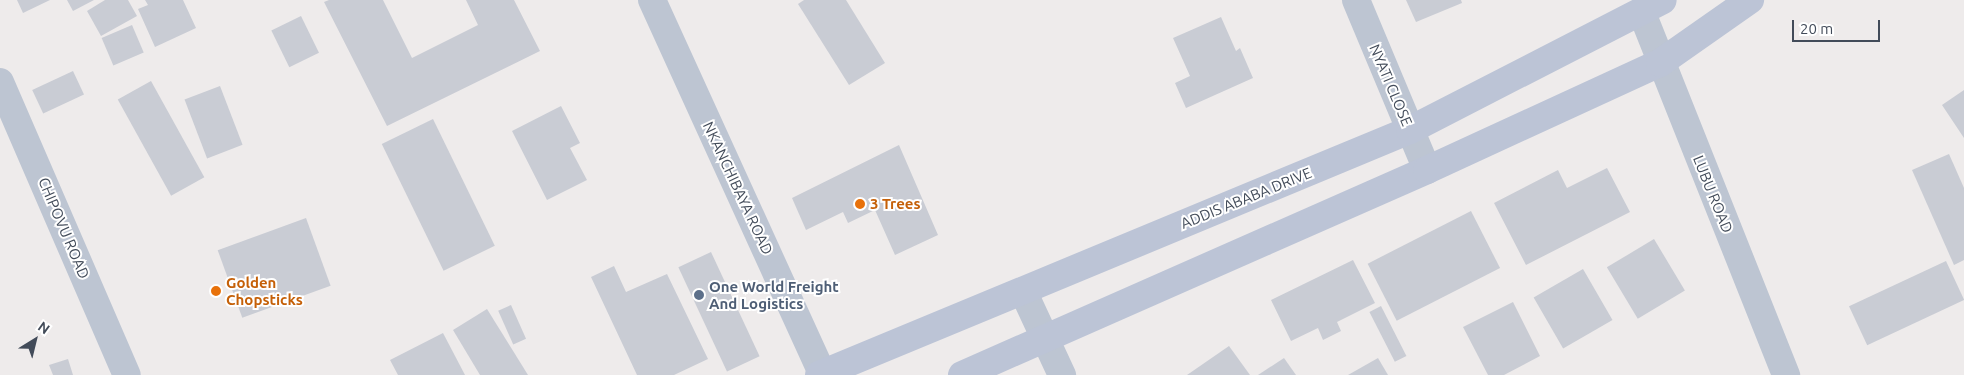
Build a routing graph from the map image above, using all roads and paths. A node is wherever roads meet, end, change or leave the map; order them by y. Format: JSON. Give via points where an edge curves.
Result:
{"nodes":[{"id":1,"x":652,"y":0,"type":"edge"},
{"id":2,"x":1356,"y":0,"type":"edge"},
{"id":3,"x":1750,"y":0,"type":"edge"},
{"id":4,"x":1652,"y":6,"type":"edge"},
{"id":5,"x":1660,"y":63,"type":"junction"},
{"id":6,"x":0,"y":82,"type":"edge"},
{"id":7,"x":1410,"y":130,"type":"junction"},
{"id":8,"x":1427,"y":170,"type":"junction"},
{"id":9,"x":1023,"y":290,"type":"junction"},
{"id":10,"x":1046,"y":339,"type":"junction"},
{"id":11,"x":821,"y":374,"type":"edge"},
{"id":12,"x":127,"y":375,"type":"edge"},
{"id":13,"x":962,"y":375,"type":"edge"},
{"id":14,"x":1062,"y":375,"type":"edge"},
{"id":15,"x":1786,"y":375,"type":"edge"}],
"edges":[{"from":1,"to":11,"type":"street","name":"NKANCHIBAYA ROAD"},
{"from":2,"to":7,"type":"street","name":"NYATI CLOSE"},
{"from":3,"to":5,"type":"main road"},
{"from":4,"to":5,"type":"street","name":"LUBU ROAD"},
{"from":4,"to":7,"type":"main road","name":"ADDIS ABABA DRIVE"},
{"from":5,"to":8,"type":"main road"},
{"from":5,"to":15,"type":"street","name":"LUBU ROAD"},
{"from":6,"to":12,"type":"street","name":"CHIPOVU ROAD"},
{"from":7,"to":8,"type":"street","name":"NYATI CLOSE"},
{"from":7,"to":9,"type":"main road","name":"ADDIS ABABA DRIVE"},
{"from":8,"to":10,"type":"main road"},
{"from":9,"to":10,"type":"street"},
{"from":9,"to":11,"type":"main road","name":"ADDIS ABABA DRIVE"},
{"from":10,"to":13,"type":"main road"},
{"from":10,"to":14,"type":"street"}]}
